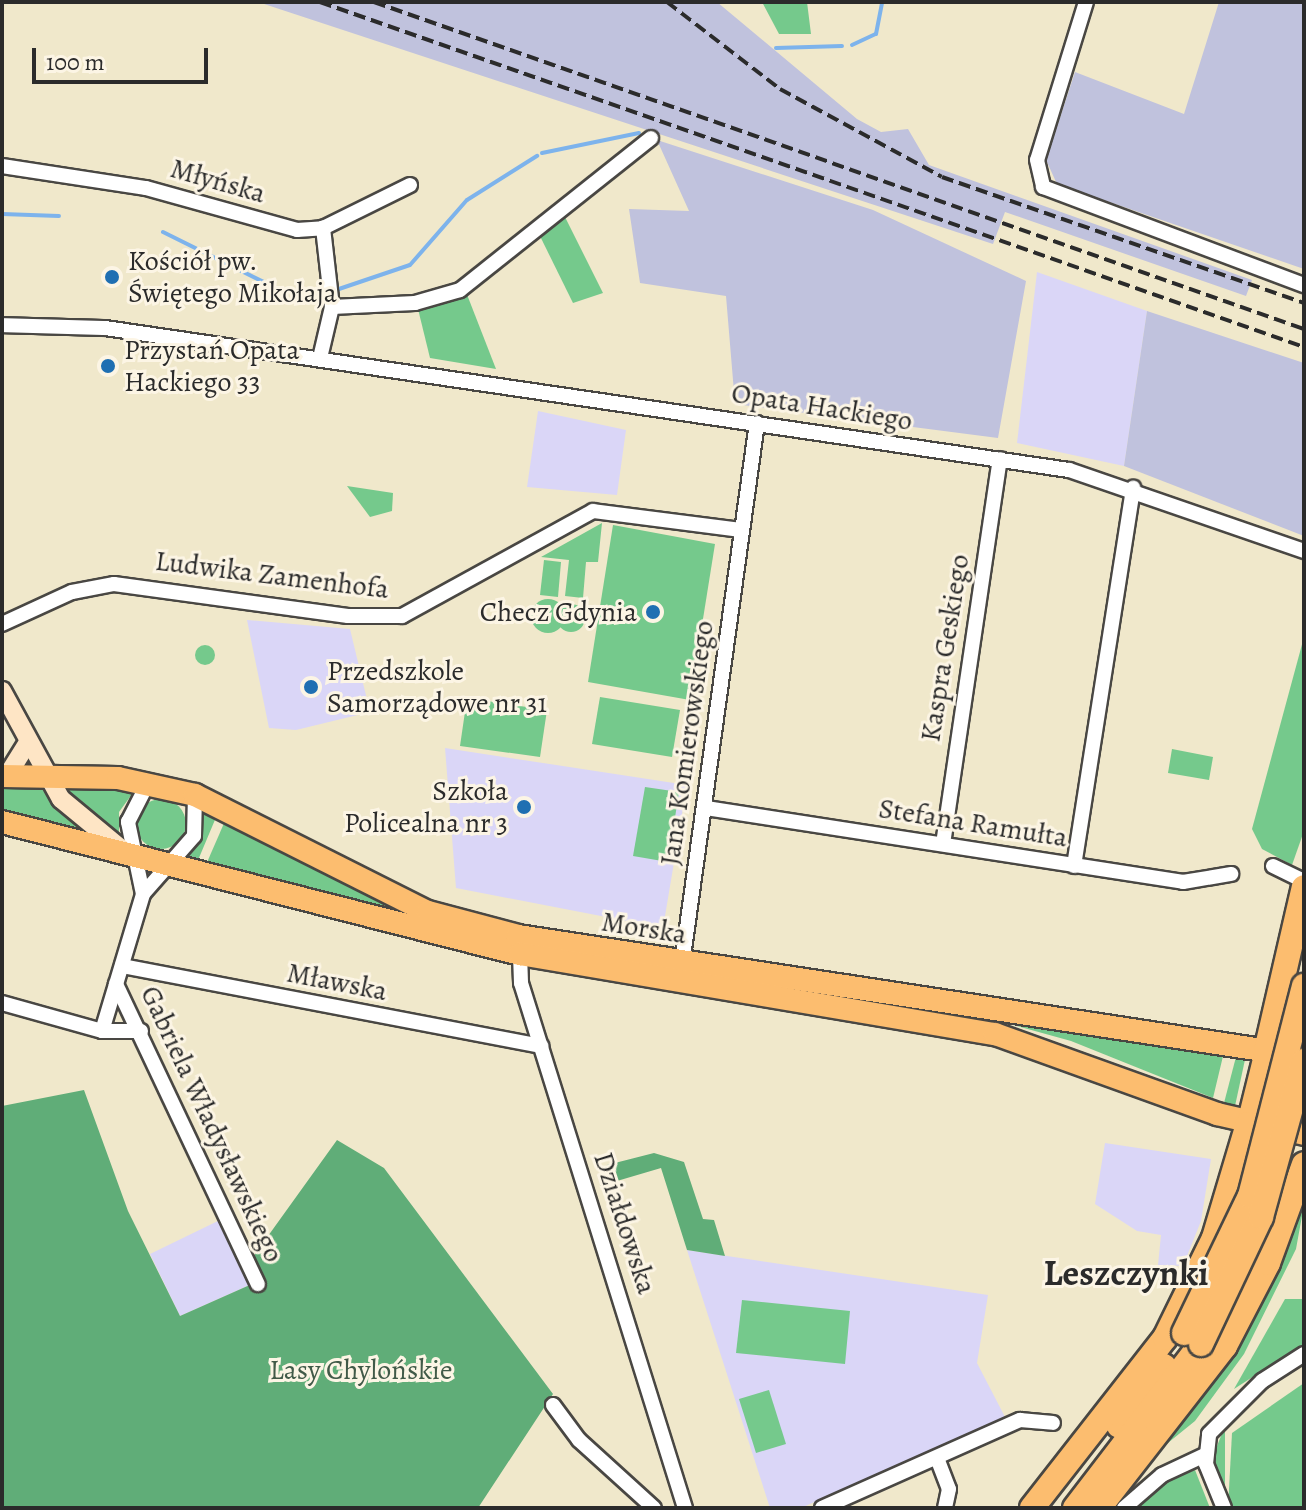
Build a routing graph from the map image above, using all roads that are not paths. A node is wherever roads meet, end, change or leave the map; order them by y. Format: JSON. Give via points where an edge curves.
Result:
{"nodes":[{"id":1,"x":1086,"y":2,"type":"edge"},
{"id":2,"x":651,"y":138,"type":"dead end"},
{"id":3,"x":2,"y":166,"type":"edge"},
{"id":4,"x":410,"y":185,"type":"dead end"},
{"id":5,"x":323,"y":228,"type":"junction"},
{"id":6,"x":1304,"y":285,"type":"edge"},
{"id":7,"x":332,"y":307,"type":"junction"},
{"id":8,"x":2,"y":325,"type":"edge"},
{"id":9,"x":320,"y":358,"type":"junction"},
{"id":10,"x":757,"y":423,"type":"junction"},
{"id":11,"x":1000,"y":459,"type":"junction"},
{"id":12,"x":1133,"y":488,"type":"junction"},
{"id":13,"x":742,"y":530,"type":"junction"},
{"id":14,"x":1304,"y":551,"type":"edge"},
{"id":15,"x":2,"y":624,"type":"edge"},
{"id":16,"x":2,"y":691,"type":"edge"},
{"id":17,"x":28,"y":742,"type":"junction"},
{"id":18,"x":4,"y":776,"type":"edge"},
{"id":19,"x":47,"y":777,"type":"junction"},
{"id":20,"x":148,"y":783,"type":"junction"},
{"id":21,"x":195,"y":795,"type":"junction"},
{"id":22,"x":706,"y":808,"type":"junction"},
{"id":23,"x":2,"y":822,"type":"edge"},
{"id":24,"x":943,"y":844,"type":"junction"},
{"id":25,"x":130,"y":855,"type":"junction"},
{"id":26,"x":169,"y":866,"type":"junction"},
{"id":27,"x":1074,"y":866,"type":"junction"},
{"id":28,"x":1273,"y":866,"type":"dead end"},
{"id":29,"x":1231,"y":874,"type":"dead end"},
{"id":30,"x":1304,"y":884,"type":"edge"},
{"id":31,"x":143,"y":894,"type":"junction"},
{"id":32,"x":520,"y":954,"type":"junction"},
{"id":33,"x":682,"y":964,"type":"junction"},
{"id":34,"x":122,"y":966,"type":"junction"},
{"id":35,"x":116,"y":984,"type":"junction"},
{"id":36,"x":1304,"y":986,"type":"edge"},
{"id":37,"x":2,"y":1003,"type":"edge"},
{"id":38,"x":102,"y":1031,"type":"junction"},
{"id":39,"x":141,"y":1031,"type":"junction"},
{"id":40,"x":541,"y":1046,"type":"junction"},
{"id":41,"x":1266,"y":1051,"type":"junction"},
{"id":42,"x":1304,"y":1059,"type":"edge"},
{"id":43,"x":1248,"y":1124,"type":"junction"},
{"id":44,"x":1304,"y":1134,"type":"edge"},
{"id":45,"x":1304,"y":1164,"type":"edge"},
{"id":46,"x":1214,"y":1238,"type":"junction"},
{"id":47,"x":1268,"y":1263,"type":"junction"},
{"id":48,"x":258,"y":1284,"type":"dead end"},
{"id":49,"x":1193,"y":1339,"type":"junction"},
{"id":50,"x":1304,"y":1354,"type":"edge"},
{"id":51,"x":553,"y":1405,"type":"dead end"},
{"id":52,"x":1053,"y":1423,"type":"dead end"},
{"id":53,"x":1205,"y":1455,"type":"junction"},
{"id":54,"x":937,"y":1458,"type":"junction"},
{"id":55,"x":654,"y":1508,"type":"edge"},
{"id":56,"x":685,"y":1508,"type":"edge"},
{"id":57,"x":822,"y":1508,"type":"edge"},
{"id":58,"x":945,"y":1508,"type":"edge"},
{"id":59,"x":1032,"y":1508,"type":"edge"},
{"id":60,"x":1051,"y":1508,"type":"edge"},
{"id":61,"x":1075,"y":1508,"type":"edge"},
{"id":62,"x":1099,"y":1508,"type":"edge"},
{"id":63,"x":1124,"y":1508,"type":"edge"},
{"id":64,"x":1224,"y":1508,"type":"edge"}],
"edges":[{"from":1,"to":6,"type":"street","via":[[1037,160],[1043,187]]},
{"from":2,"to":7,"type":"street","via":[[460,290],[415,303]]},
{"from":3,"to":5,"type":"street","name":"Młyńska","via":[[146,188],[297,230]]},
{"from":4,"to":5,"type":"street","name":"Młyńska"},
{"from":5,"to":7,"type":"street"},
{"from":7,"to":9,"type":"street"},
{"from":8,"to":9,"type":"street","name":"Opata Hackiego","via":[[74,325]]},
{"from":9,"to":10,"type":"street","name":"Opata Hackiego"},
{"from":10,"to":11,"type":"street","name":"Opata Hackiego"},
{"from":10,"to":13,"type":"street"},
{"from":11,"to":12,"type":"street","name":"Opata Hackiego"},
{"from":11,"to":24,"type":"street","name":"Kaspra Geskiego"},
{"from":12,"to":14,"type":"street","name":"Opata Hackiego"},
{"from":12,"to":27,"type":"street"},
{"from":13,"to":15,"type":"street","name":"Ludwika Zamenhofa","via":[[593,511],[552,529],[435,604],[402,616],[348,616],[114,584],[72,592]]},
{"from":13,"to":22,"type":"street","name":"Jana Komierowskiego"},
{"from":16,"to":17,"type":"street"},
{"from":17,"to":18,"type":"street"},
{"from":17,"to":19,"type":"street"},
{"from":18,"to":19,"type":"main road","name":"Morska"},
{"from":19,"to":20,"type":"main road","name":"Morska"},
{"from":19,"to":25,"type":"street","via":[[69,807]]},
{"from":20,"to":21,"type":"main road","name":"Morska"},
{"from":20,"to":25,"type":"street","via":[[129,813]]},
{"from":21,"to":26,"type":"street","via":[[194,836]]},
{"from":21,"to":33,"type":"main road","name":"Morska","via":[[428,912],[560,945]]},
{"from":22,"to":24,"type":"street","name":"Stefana Ramułta"},
{"from":22,"to":33,"type":"street","name":"Jana Komierowskiego"},
{"from":23,"to":25,"type":"main road","name":"Morska"},
{"from":24,"to":27,"type":"street","name":"Stefana Ramułta"},
{"from":25,"to":26,"type":"main road","name":"Morska"},
{"from":25,"to":31,"type":"street"},
{"from":26,"to":31,"type":"street","name":"Gabriela Władysławskiego"},
{"from":26,"to":32,"type":"main road","name":"Morska"},
{"from":27,"to":29,"type":"street","name":"Stefana Ramułta","via":[[1183,882]]},
{"from":28,"to":30,"type":"street"},
{"from":30,"to":41,"type":"highway"},
{"from":31,"to":34,"type":"street","name":"Gabriela Władysławskiego"},
{"from":32,"to":40,"type":"street","name":"Działdowska","via":[[518,974]]},
{"from":32,"to":43,"type":"main road","name":"Morska","via":[[995,1034]]},
{"from":33,"to":41,"type":"main road","name":"Morska"},
{"from":34,"to":35,"type":"street","name":"Gabriela Władysławskiego"},
{"from":34,"to":40,"type":"street","name":"Mławska"},
{"from":35,"to":38,"type":"street"},
{"from":35,"to":39,"type":"street","name":"Gabriela Władysławskiego"},
{"from":36,"to":49,"type":"highway","bridge":true,"via":[[1250,1196]]},
{"from":37,"to":38,"type":"street"},
{"from":38,"to":39,"type":"street"},
{"from":39,"to":48,"type":"street","name":"Gabriela Władysławskiego"},
{"from":40,"to":56,"type":"street","name":"Działdowska"},
{"from":41,"to":42,"type":"main road","name":"Morska"},
{"from":41,"to":43,"type":"main road"},
{"from":42,"to":49,"type":"highway","bridge":true,"via":[[1261,1217]]},
{"from":43,"to":44,"type":"main road","name":"Morska"},
{"from":43,"to":46,"type":"highway"},
{"from":45,"to":47,"type":"highway"},
{"from":46,"to":47,"type":"highway"},
{"from":46,"to":59,"type":"highway","via":[[1165,1338]]},
{"from":47,"to":62,"type":"highway","via":[[1198,1386]]},
{"from":49,"to":60,"type":"highway"},
{"from":49,"to":61,"type":"highway"},
{"from":50,"to":53,"type":"street","via":[[1222,1416]]},
{"from":51,"to":55,"type":"street","via":[[579,1440]]},
{"from":52,"to":54,"type":"street","via":[[1020,1420]]},
{"from":53,"to":63,"type":"street","via":[[1162,1475]]},
{"from":53,"to":64,"type":"street"},
{"from":54,"to":57,"type":"street"},
{"from":54,"to":58,"type":"street","via":[[949,1489]]}]}
